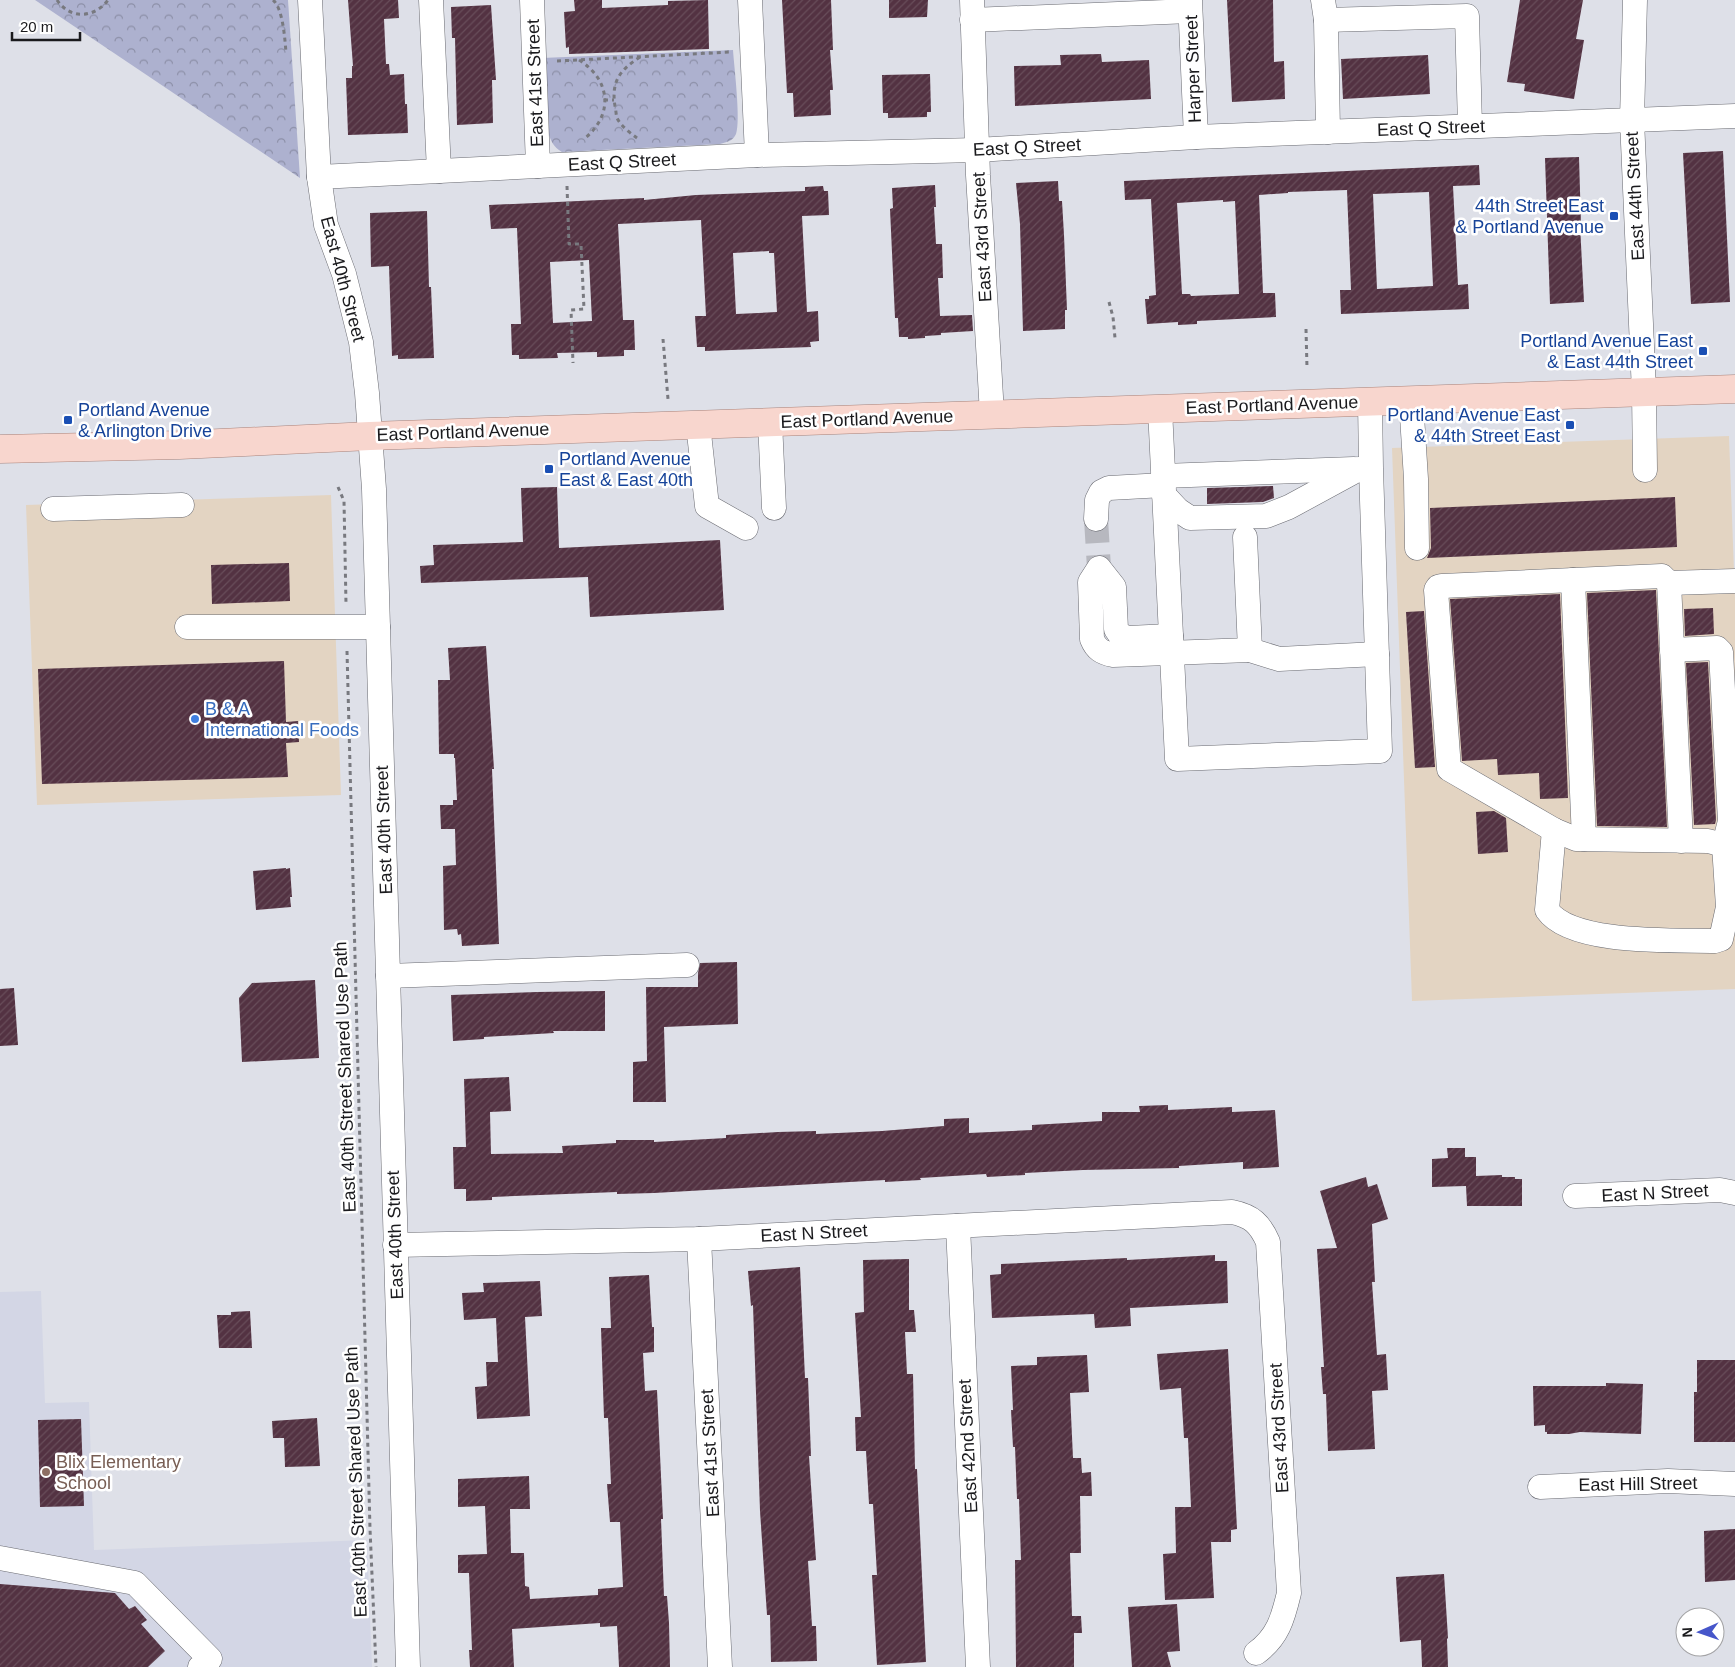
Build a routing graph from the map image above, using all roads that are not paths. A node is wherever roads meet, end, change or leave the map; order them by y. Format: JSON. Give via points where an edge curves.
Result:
{"nodes":[{"id":1,"x":310,"y":0,"type":"edge"},
{"id":2,"x":431,"y":0,"type":"edge"},
{"id":3,"x":532,"y":0,"type":"edge"},
{"id":4,"x":750,"y":0,"type":"edge"},
{"id":5,"x":1635,"y":0,"type":"edge"},
{"id":6,"x":1190,"y":5,"type":"edge"},
{"id":7,"x":972,"y":10,"type":"edge"},
{"id":8,"x":1324,"y":10,"type":"edge"},
{"id":9,"x":1735,"y":116,"type":"edge"},
{"id":10,"x":1632,"y":120,"type":"junction"},
{"id":11,"x":1470,"y":126,"type":"junction"},
{"id":12,"x":1328,"y":132,"type":"junction"},
{"id":13,"x":1196,"y":137,"type":"junction"},
{"id":14,"x":977,"y":150,"type":"junction"},
{"id":15,"x":757,"y":155,"type":"junction"},
{"id":16,"x":538,"y":166,"type":"junction"},
{"id":17,"x":439,"y":171,"type":"junction"},
{"id":18,"x":319,"y":177,"type":"junction"},
{"id":19,"x":1735,"y":389,"type":"edge"},
{"id":20,"x":1644,"y":392,"type":"junction"},
{"id":21,"x":1411,"y":400,"type":"junction"},
{"id":22,"x":1370,"y":402,"type":"junction"},
{"id":23,"x":1160,"y":409,"type":"junction"},
{"id":24,"x":992,"y":414,"type":"junction"},
{"id":25,"x":770,"y":422,"type":"junction"},
{"id":26,"x":698,"y":424,"type":"junction"},
{"id":27,"x":370,"y":436,"type":"junction"},
{"id":28,"x":0,"y":449,"type":"edge"},
{"id":29,"x":1365,"y":469,"type":"junction"},
{"id":30,"x":1645,"y":470,"type":"dead end"},
{"id":31,"x":1164,"y":485,"type":"junction"},
{"id":32,"x":182,"y":505,"type":"dead end"},
{"id":33,"x":774,"y":508,"type":"dead end"},
{"id":34,"x":53,"y":509,"type":"dead end"},
{"id":35,"x":1096,"y":519,"type":"tunnel mouth"},
{"id":36,"x":746,"y":528,"type":"dead end"},
{"id":37,"x":1245,"y":537,"type":"dead end"},
{"id":38,"x":1417,"y":548,"type":"dead end"},
{"id":39,"x":1099,"y":568,"type":"tunnel mouth"},
{"id":40,"x":1573,"y":580,"type":"junction"},
{"id":41,"x":1735,"y":581,"type":"edge"},
{"id":42,"x":1669,"y":583,"type":"junction"},
{"id":43,"x":187,"y":627,"type":"dead end"},
{"id":44,"x":378,"y":628,"type":"junction"},
{"id":45,"x":1171,"y":645,"type":"junction"},
{"id":46,"x":1250,"y":650,"type":"junction"},
{"id":47,"x":1672,"y":650,"type":"junction"},
{"id":48,"x":1377,"y":654,"type":"junction"},
{"id":49,"x":1554,"y":830,"type":"junction"},
{"id":50,"x":1584,"y":839,"type":"junction"},
{"id":51,"x":1681,"y":841,"type":"junction"},
{"id":52,"x":1729,"y":846,"type":"edge"},
{"id":53,"x":687,"y":966,"type":"dead end"},
{"id":54,"x":388,"y":976,"type":"junction"},
{"id":55,"x":1735,"y":1193,"type":"edge"},
{"id":56,"x":1575,"y":1196,"type":"dead end"},
{"id":57,"x":1232,"y":1212,"type":"joint"},
{"id":58,"x":958,"y":1226,"type":"junction"},
{"id":59,"x":700,"y":1239,"type":"junction"},
{"id":60,"x":395,"y":1245,"type":"junction"},
{"id":61,"x":1735,"y":1484,"type":"edge"},
{"id":62,"x":1540,"y":1487,"type":"dead end"},
{"id":63,"x":0,"y":1558,"type":"edge"},
{"id":64,"x":1256,"y":1653,"type":"dead end"},
{"id":65,"x":200,"y":1667,"type":"edge"},
{"id":66,"x":408,"y":1667,"type":"edge"},
{"id":67,"x":720,"y":1667,"type":"edge"},
{"id":68,"x":978,"y":1667,"type":"edge"}],
"edges":[{"from":1,"to":18,"type":"street","name":"East 40th Street"},
{"from":2,"to":17,"type":"street"},
{"from":3,"to":16,"type":"street","name":"East 41st Street"},
{"from":4,"to":15,"type":"street"},
{"from":5,"to":10,"type":"street","name":"East 44th Street"},
{"from":6,"to":7,"type":"street"},
{"from":6,"to":13,"type":"street","name":"Harper Street"},
{"from":7,"to":14,"type":"street","name":"East 43rd Street"},
{"from":8,"to":11,"type":"street","via":[[1467,16]]},
{"from":8,"to":12,"type":"street"},
{"from":9,"to":10,"type":"street","name":"East Q Street"},
{"from":10,"to":11,"type":"street","name":"East Q Street"},
{"from":10,"to":20,"type":"street","name":"East 44th Street"},
{"from":11,"to":12,"type":"street","name":"East Q Street"},
{"from":12,"to":13,"type":"street","name":"East Q Street"},
{"from":13,"to":14,"type":"street","name":"East Q Street"},
{"from":14,"to":15,"type":"street","name":"East Q Street"},
{"from":14,"to":24,"type":"street","name":"East 43rd Street"},
{"from":15,"to":16,"type":"street","name":"East Q Street"},
{"from":16,"to":17,"type":"street","name":"East Q Street"},
{"from":17,"to":18,"type":"street","name":"East Q Street"},
{"from":18,"to":27,"type":"street","name":"East 40th Street","via":[[326,225],[344,274],[361,342]]},
{"from":19,"to":20,"type":"main road","name":"East Portland Avenue"},
{"from":20,"to":21,"type":"main road","name":"East Portland Avenue"},
{"from":20,"to":30,"type":"street","name":"East 44th Street"},
{"from":21,"to":22,"type":"main road","name":"East Portland Avenue"},
{"from":21,"to":38,"type":"street"},
{"from":22,"to":23,"type":"main road","name":"East Portland Avenue"},
{"from":22,"to":29,"type":"street"},
{"from":23,"to":24,"type":"main road","name":"East Portland Avenue"},
{"from":23,"to":31,"type":"street"},
{"from":24,"to":25,"type":"main road","name":"East Portland Avenue"},
{"from":25,"to":26,"type":"main road","name":"East Portland Avenue"},
{"from":25,"to":33,"type":"street"},
{"from":26,"to":27,"type":"main road","name":"East Portland Avenue"},
{"from":26,"to":36,"type":"street","via":[[707,506]]},
{"from":27,"to":28,"type":"main road","name":"East Portland Avenue"},
{"from":27,"to":44,"type":"street","name":"East 40th Street"},
{"from":29,"to":31,"type":"street"},
{"from":29,"to":31,"type":"street","via":[[1266,516],[1190,518],[1178,510]]},
{"from":29,"to":48,"type":"street"},
{"from":31,"to":35,"type":"street","via":[[1109,488],[1101,492],[1097,500]]},
{"from":31,"to":45,"type":"street"},
{"from":32,"to":34,"type":"street"},
{"from":37,"to":46,"type":"street"},
{"from":39,"to":45,"type":"street","via":[[1090,582],[1092,639],[1096,648],[1104,654],[1113,655]]},
{"from":40,"to":42,"type":"street","via":[[1662,576]]},
{"from":40,"to":49,"type":"street","via":[[1442,586],[1436,590],[1449,769]]},
{"from":40,"to":50,"type":"street"},
{"from":41,"to":42,"type":"street"},
{"from":42,"to":47,"type":"street"},
{"from":43,"to":44,"type":"street"},
{"from":44,"to":54,"type":"street","name":"East 40th Street"},
{"from":45,"to":46,"type":"street"},
{"from":45,"to":48,"type":"street","via":[[1177,759],[1380,751]]},
{"from":46,"to":48,"type":"street","via":[[1279,659]]},
{"from":47,"to":51,"type":"street"},
{"from":47,"to":52,"type":"street","via":[[1717,648],[1721,652]]},
{"from":49,"to":50,"type":"street"},
{"from":49,"to":52,"type":"street","via":[[1547,910],[1563,924],[1584,932],[1614,937],[1721,939],[1728,907]]},
{"from":50,"to":51,"type":"street"},
{"from":51,"to":52,"type":"street","via":[[1708,841]]},
{"from":53,"to":54,"type":"street"},
{"from":54,"to":60,"type":"street","name":"East 40th Street"},
{"from":55,"to":56,"type":"street","name":"East N Street","via":[[1720,1190]]},
{"from":57,"to":58,"type":"street","name":"East N Street"},
{"from":57,"to":64,"type":"street","name":"East 43rd Street","via":[[1255,1221],[1268,1242],[1289,1593],[1284,1617],[1267,1646]]},
{"from":58,"to":59,"type":"street","name":"East N Street"},
{"from":58,"to":68,"type":"street","name":"East 42nd Street"},
{"from":59,"to":60,"type":"street","name":"East N Street"},
{"from":59,"to":67,"type":"street","name":"East 41st Street"},
{"from":60,"to":66,"type":"street","name":"East 40th Street"},
{"from":61,"to":62,"type":"street","name":"East Hill Street","via":[[1668,1481]]},
{"from":63,"to":65,"type":"street","via":[[135,1583],[210,1658]]}]}
